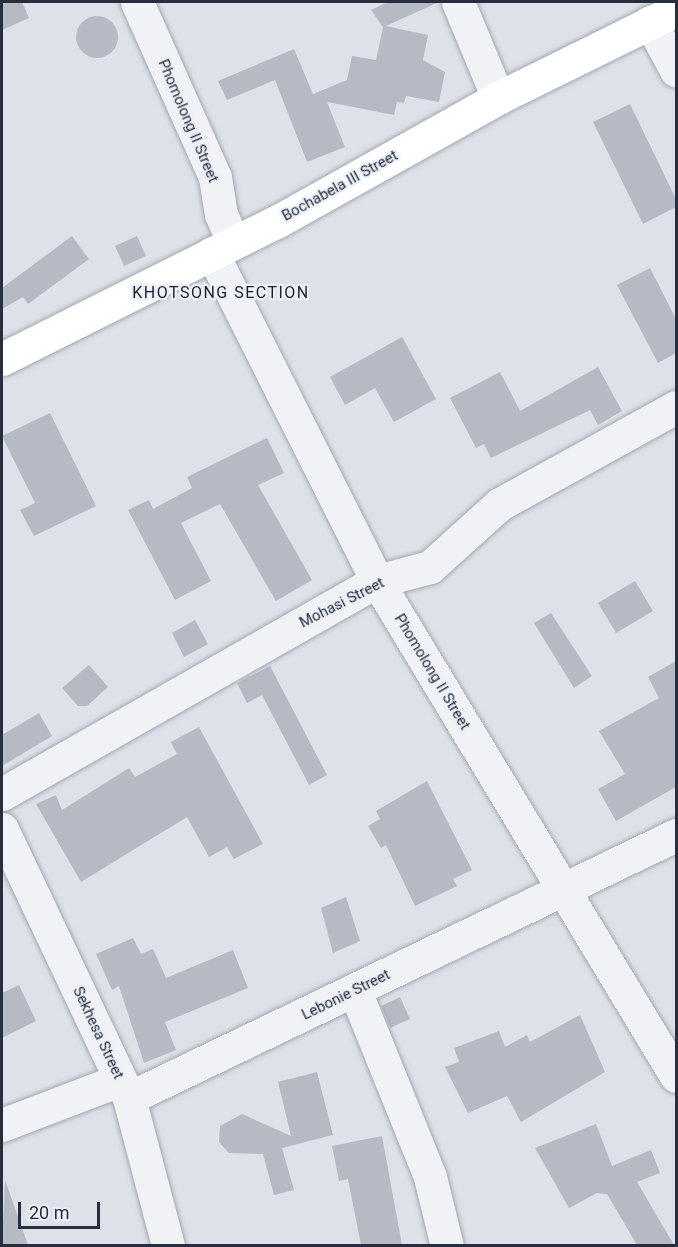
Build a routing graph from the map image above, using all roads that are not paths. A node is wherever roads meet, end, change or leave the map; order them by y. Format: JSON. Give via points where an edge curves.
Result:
{"nodes":[{"id":1,"x":137,"y":2,"type":"edge"},
{"id":2,"x":458,"y":2,"type":"edge"},
{"id":3,"x":663,"y":16,"type":"edge"},
{"id":4,"x":676,"y":70,"type":"edge"},
{"id":5,"x":498,"y":99,"type":"junction"},
{"id":6,"x":223,"y":248,"type":"junction"},
{"id":7,"x":2,"y":359,"type":"edge"},
{"id":8,"x":676,"y":407,"type":"edge"},
{"id":9,"x":377,"y":581,"type":"junction"},
{"id":10,"x":2,"y":794,"type":"edge"},
{"id":11,"x":2,"y":829,"type":"edge"},
{"id":12,"x":676,"y":835,"type":"edge"},
{"id":13,"x":563,"y":890,"type":"junction"},
{"id":14,"x":355,"y":990,"type":"junction"},
{"id":15,"x":676,"y":1076,"type":"edge"},
{"id":16,"x":125,"y":1089,"type":"junction"},
{"id":17,"x":2,"y":1125,"type":"edge"},
{"id":18,"x":168,"y":1245,"type":"edge"},
{"id":19,"x":447,"y":1245,"type":"edge"}],
"edges":[{"from":1,"to":6,"type":"street","name":"Phomolong II Street","via":[[215,177]]},
{"from":2,"to":5,"type":"street"},
{"from":3,"to":4,"type":"street"},
{"from":3,"to":5,"type":"street","name":"Bochabela III Street"},
{"from":5,"to":6,"type":"street","name":"Bochabela III Street"},
{"from":6,"to":7,"type":"street","name":"Bochabela III Street"},
{"from":6,"to":9,"type":"street","name":"Phomolong II Street"},
{"from":8,"to":9,"type":"street","name":"Mohasi Street","via":[[500,504],[430,567]]},
{"from":9,"to":10,"type":"street","name":"Mohasi Street"},
{"from":9,"to":13,"type":"street","name":"Phomolong II Street"},
{"from":11,"to":16,"type":"street","name":"Sekhesa Street"},
{"from":12,"to":13,"type":"street","name":"Lebonie Street"},
{"from":13,"to":14,"type":"street","name":"Lebonie Street"},
{"from":13,"to":15,"type":"street","name":"Phomolong II Street"},
{"from":14,"to":16,"type":"street","name":"Lebonie Street"},
{"from":14,"to":19,"type":"street","via":[[429,1177]]},
{"from":16,"to":17,"type":"street","name":"Lebonie Street"},
{"from":16,"to":18,"type":"street","name":"Sekhesa Street"}]}
